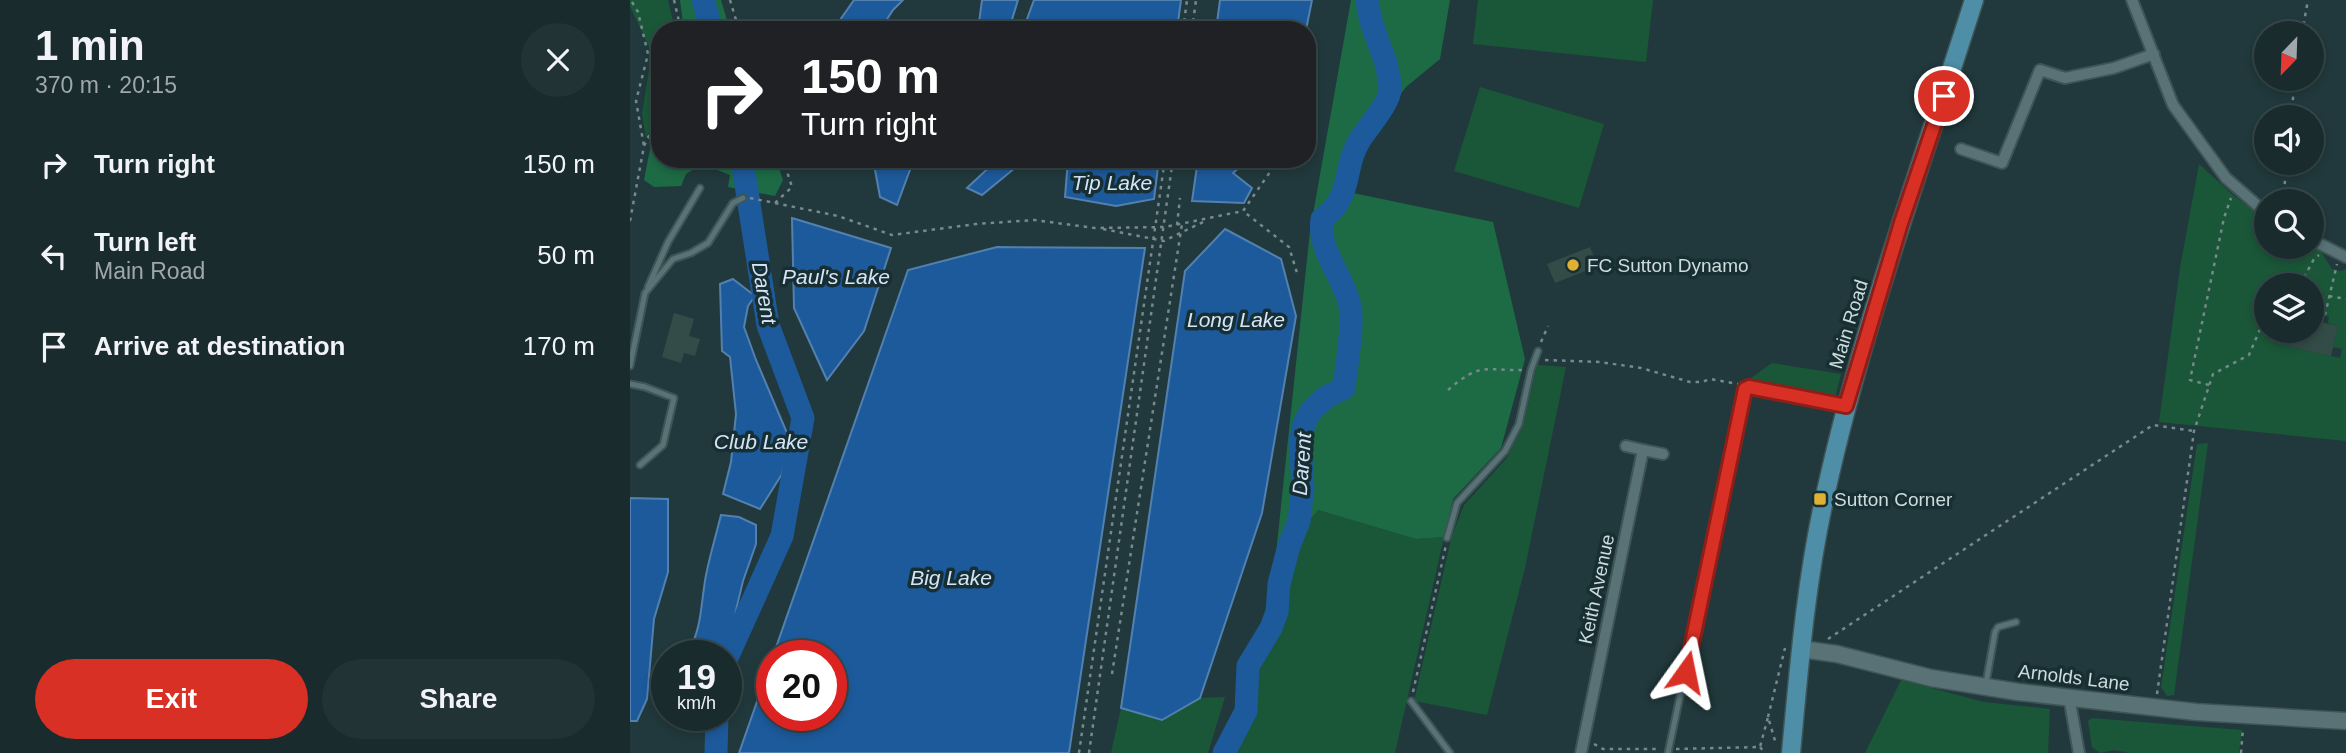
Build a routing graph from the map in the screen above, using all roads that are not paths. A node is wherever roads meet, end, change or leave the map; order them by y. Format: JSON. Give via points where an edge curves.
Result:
{"nodes":[{"id":1,"x":1974,"y":0,"type":"edge"},
{"id":2,"x":2132,"y":0,"type":"edge"},
{"id":3,"x":2154,"y":54,"type":"junction"},
{"id":4,"x":1961,"y":149,"type":"dead end"},
{"id":5,"x":700,"y":188,"type":"dead end"},
{"id":6,"x":743,"y":198,"type":"dead end"},
{"id":7,"x":2254,"y":203,"type":"edge"},
{"id":8,"x":2324,"y":246,"type":"edge"},
{"id":9,"x":2346,"y":257,"type":"edge"},
{"id":10,"x":645,"y":293,"type":"junction"},
{"id":11,"x":1538,"y":351,"type":"road end"},
{"id":12,"x":630,"y":366,"type":"edge"},
{"id":13,"x":630,"y":384,"type":"edge"},
{"id":14,"x":1846,"y":406,"type":"junction"},
{"id":15,"x":1626,"y":446,"type":"dead end"},
{"id":16,"x":1643,"y":450,"type":"junction"},
{"id":17,"x":1663,"y":454,"type":"dead end"},
{"id":18,"x":640,"y":465,"type":"dead end"},
{"id":19,"x":1447,"y":538,"type":"road end"},
{"id":20,"x":2016,"y":622,"type":"dead end"},
{"id":21,"x":1801,"y":649,"type":"junction"},
{"id":22,"x":1985,"y":687,"type":"junction"},
{"id":23,"x":2069,"y":697,"type":"junction"},
{"id":24,"x":1411,"y":701,"type":"road end"},
{"id":25,"x":2346,"y":721,"type":"edge"},
{"id":26,"x":1669,"y":751,"type":"edge"},
{"id":27,"x":1787,"y":751,"type":"edge"},
{"id":28,"x":1450,"y":753,"type":"edge"},
{"id":29,"x":1581,"y":753,"type":"edge"},
{"id":30,"x":2079,"y":753,"type":"edge"}],
"edges":[{"from":1,"to":14,"type":"main road","name":"Main Road"},
{"from":2,"to":3,"type":"street"},
{"from":3,"to":4,"type":"street","via":[[2065,78],[2040,70],[2002,163]]},
{"from":3,"to":7,"type":"street","via":[[2173,105],[2235,187]]},
{"from":5,"to":10,"type":"lane"},
{"from":6,"to":10,"type":"lane","via":[[733,203],[708,243],[673,258]]},
{"from":8,"to":9,"type":"street"},
{"from":10,"to":12,"type":"lane"},
{"from":11,"to":19,"type":"lane","via":[[1519,424],[1505,451],[1457,503]]},
{"from":13,"to":18,"type":"lane","via":[[674,398],[663,445]]},
{"from":14,"to":21,"type":"main road","name":"Main Road","via":[[1822,508]]},
{"from":14,"to":26,"type":"lane","via":[[1745,389]]},
{"from":15,"to":16,"type":"street"},
{"from":16,"to":17,"type":"street"},
{"from":16,"to":29,"type":"street","name":"Keith Avenue"},
{"from":20,"to":22,"type":"lane","via":[[1997,627]]},
{"from":21,"to":22,"type":"street","name":"Arnolds Lane"},
{"from":21,"to":27,"type":"main road","name":"Main Road"},
{"from":22,"to":23,"type":"street","name":"Arnolds Lane"},
{"from":23,"to":25,"type":"street","name":"Arnolds Lane"},
{"from":23,"to":30,"type":"street"},
{"from":24,"to":28,"type":"lane"}]}
